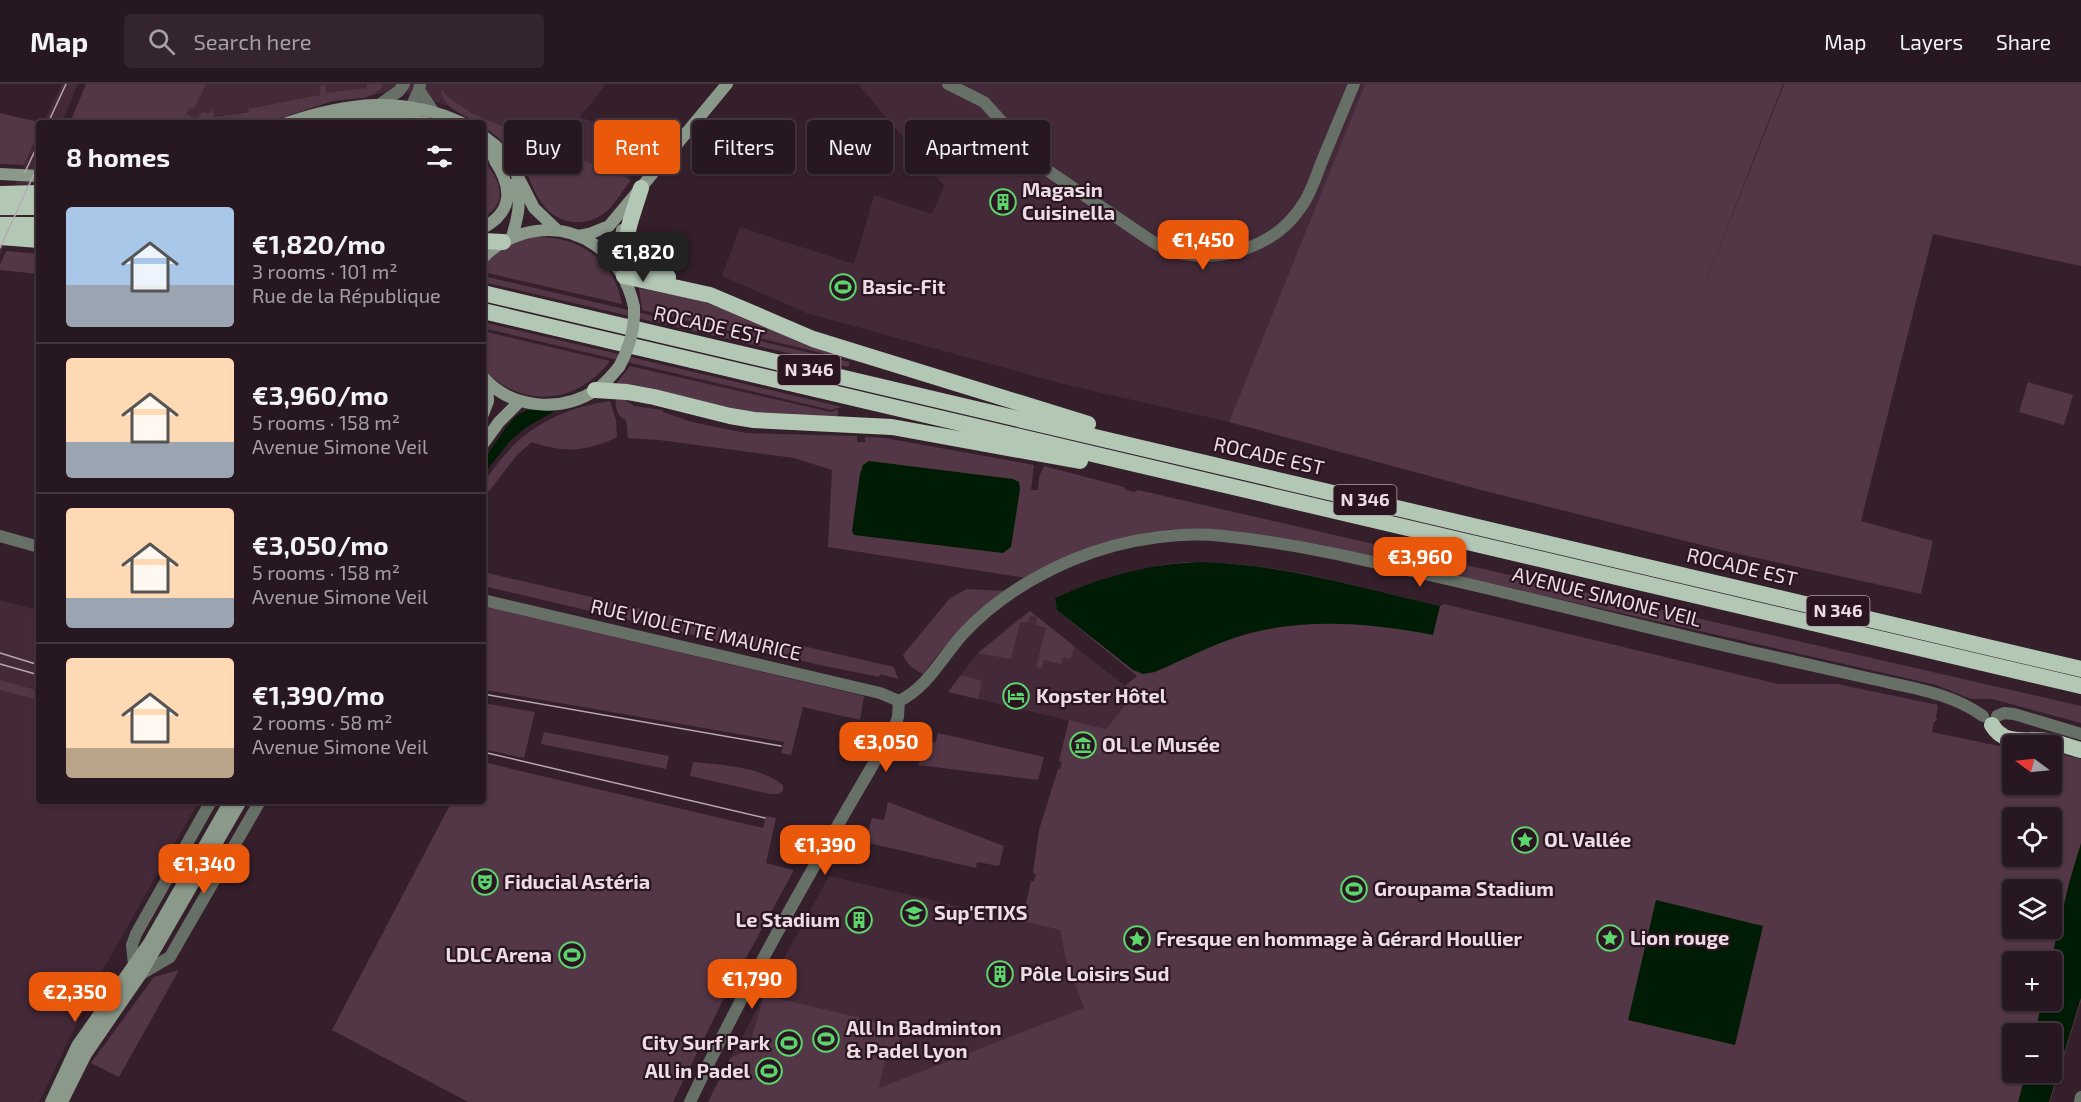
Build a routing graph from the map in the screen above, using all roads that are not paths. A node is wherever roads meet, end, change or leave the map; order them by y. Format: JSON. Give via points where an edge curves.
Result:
{"nodes":[{"id":1,"x":727,"y":84,"type":"edge"},
{"id":2,"x":948,"y":84,"type":"edge"},
{"id":3,"x":1353,"y":84,"type":"edge"},
{"id":4,"x":401,"y":87,"type":"edge"},
{"id":5,"x":420,"y":87,"type":"edge"},
{"id":6,"x":379,"y":105,"type":"junction"},
{"id":7,"x":433,"y":111,"type":"junction"},
{"id":8,"x":403,"y":112,"type":"junction"},
{"id":9,"x":296,"y":120,"type":"edge"},
{"id":10,"x":340,"y":120,"type":"edge"},
{"id":11,"x":420,"y":120,"type":"edge"},
{"id":12,"x":455,"y":120,"type":"edge"},
{"id":13,"x":486,"y":138,"type":"edge"},
{"id":14,"x":486,"y":150,"type":"edge"},
{"id":15,"x":486,"y":151,"type":"edge"},
{"id":16,"x":0,"y":174,"type":"edge"},
{"id":17,"x":36,"y":176,"type":"edge"},
{"id":18,"x":641,"y":188,"type":"junction"},
{"id":19,"x":36,"y":193,"type":"edge"},
{"id":20,"x":0,"y":194,"type":"edge"},
{"id":21,"x":0,"y":207,"type":"edge"},
{"id":22,"x":36,"y":207,"type":"edge"},
{"id":23,"x":0,"y":225,"type":"edge"},
{"id":24,"x":36,"y":225,"type":"edge"},
{"id":25,"x":486,"y":226,"type":"edge"},
{"id":26,"x":556,"y":230,"type":"junction"},
{"id":27,"x":578,"y":236,"type":"junction"},
{"id":28,"x":0,"y":237,"type":"edge"},
{"id":29,"x":36,"y":240,"type":"edge"},
{"id":30,"x":507,"y":240,"type":"junction"},
{"id":31,"x":486,"y":241,"type":"edge"},
{"id":32,"x":486,"y":256,"type":"edge"},
{"id":33,"x":622,"y":273,"type":"junction"},
{"id":34,"x":486,"y":294,"type":"edge"},
{"id":35,"x":710,"y":295,"type":"junction"},
{"id":36,"x":486,"y":311,"type":"edge"},
{"id":37,"x":486,"y":381,"type":"edge"},
{"id":38,"x":486,"y":387,"type":"edge"},
{"id":39,"x":596,"y":390,"type":"junction"},
{"id":40,"x":520,"y":401,"type":"junction"},
{"id":41,"x":486,"y":406,"type":"edge"},
{"id":42,"x":486,"y":442,"type":"edge"},
{"id":43,"x":1136,"y":446,"type":"junction"},
{"id":44,"x":1102,"y":456,"type":"junction"},
{"id":45,"x":0,"y":536,"type":"edge"},
{"id":46,"x":36,"y":546,"type":"edge"},
{"id":47,"x":486,"y":601,"type":"edge"},
{"id":48,"x":2081,"y":669,"type":"edge"},
{"id":49,"x":2078,"y":688,"type":"edge"},
{"id":50,"x":899,"y":701,"type":"junction"},
{"id":51,"x":1991,"y":719,"type":"junction"},
{"id":52,"x":2081,"y":734,"type":"edge"},
{"id":53,"x":2081,"y":750,"type":"edge"},
{"id":54,"x":209,"y":804,"type":"edge"},
{"id":55,"x":228,"y":804,"type":"edge"},
{"id":56,"x":239,"y":804,"type":"edge"},
{"id":57,"x":258,"y":804,"type":"edge"},
{"id":58,"x":138,"y":969,"type":"junction"},
{"id":59,"x":2081,"y":1097,"type":"edge"},
{"id":60,"x":51,"y":1102,"type":"edge"},
{"id":61,"x":63,"y":1102,"type":"edge"},
{"id":62,"x":690,"y":1102,"type":"edge"},
{"id":63,"x":2080,"y":1102,"type":"edge"}],
"edges":[{"from":1,"to":18,"type":"main road"},
{"from":2,"to":3,"type":"street","via":[[984,102],[1002,122],[1012,147],[1149,240],[1172,252],[1210,256],[1240,252],[1262,242],[1282,229],[1302,207]]},
{"from":4,"to":6,"type":"street"},
{"from":4,"to":8,"type":"street"},
{"from":5,"to":7,"type":"street"},
{"from":5,"to":8,"type":"street"},
{"from":6,"to":8,"type":"main road"},
{"from":6,"to":9,"type":"main road","via":[[330,109]]},
{"from":7,"to":8,"type":"main road"},
{"from":7,"to":12,"type":"main road"},
{"from":8,"to":10,"type":"main road"},
{"from":8,"to":11,"type":"main road"},
{"from":13,"to":26,"type":"main road","via":[[513,167],[534,208]]},
{"from":14,"to":30,"type":"main road","via":[[506,168],[519,194],[519,212]]},
{"from":15,"to":25,"type":"main road","via":[[508,192],[502,214]]},
{"from":16,"to":17,"type":"main road"},
{"from":18,"to":27,"type":"main road","via":[[609,226]]},
{"from":18,"to":33,"type":"main road","via":[[620,240],[618,257]]},
{"from":18,"to":35,"type":"highway","via":[[627,233],[631,256],[643,269],[690,283]]},
{"from":19,"to":20,"type":"highway"},
{"from":21,"to":22,"type":"highway"},
{"from":23,"to":24,"type":"highway"},
{"from":26,"to":27,"type":"main road"},
{"from":26,"to":30,"type":"main road","via":[[534,231]]},
{"from":27,"to":33,"type":"main road","via":[[602,250]]},
{"from":28,"to":29,"type":"highway"},
{"from":30,"to":31,"type":"highway"},
{"from":30,"to":32,"type":"main road"},
{"from":33,"to":35,"type":"highway"},
{"from":33,"to":39,"type":"main road","bridge":true,"via":[[634,308],[633,332],[619,367]]},
{"from":34,"to":43,"type":"highway","name":"ROCADE EST","number":"N 346"},
{"from":35,"to":43,"type":"highway","via":[[813,339],[1122,433]]},
{"from":36,"to":44,"type":"highway","name":"ROCADE EST","number":"N 346"},
{"from":37,"to":40,"type":"main road"},
{"from":38,"to":41,"type":"main road"},
{"from":39,"to":40,"type":"main road","via":[[559,404]]},
{"from":39,"to":44,"type":"highway","via":[[654,397],[754,420],[892,427],[1083,462]]},
{"from":40,"to":42,"type":"main road"},
{"from":43,"to":48,"type":"highway","name":"ROCADE EST","number":"N 346"},
{"from":44,"to":49,"type":"highway","name":"ROCADE EST","number":"N 346"},
{"from":45,"to":46,"type":"street"},
{"from":47,"to":50,"type":"street","name":"RUE VIOLETTE MAURICE","via":[[880,693]]},
{"from":50,"to":51,"type":"street","name":"AVENUE SIMONE VEIL","via":[[923,685],[964,633],[993,607],[1049,571],[1082,556],[1145,539],[1219,535],[1342,555],[1918,689],[1954,700]]},
{"from":50,"to":62,"type":"street","via":[[894,729],[743,994]]},
{"from":51,"to":52,"type":"street","name":"AVENUE SIMONE VEIL","via":[[2004,713],[2014,714]]},
{"from":51,"to":53,"type":"highway","via":[[2001,736],[2008,739],[2047,741]]},
{"from":54,"to":58,"type":"street","via":[[136,934],[132,945]]},
{"from":55,"to":58,"type":"main road"},
{"from":56,"to":58,"type":"main road"},
{"from":57,"to":58,"type":"street","via":[[170,957]]},
{"from":58,"to":60,"type":"main road","via":[[77,1046]]},
{"from":58,"to":61,"type":"main road","via":[[86,1054]]},
{"from":59,"to":63,"type":"street"}]}
